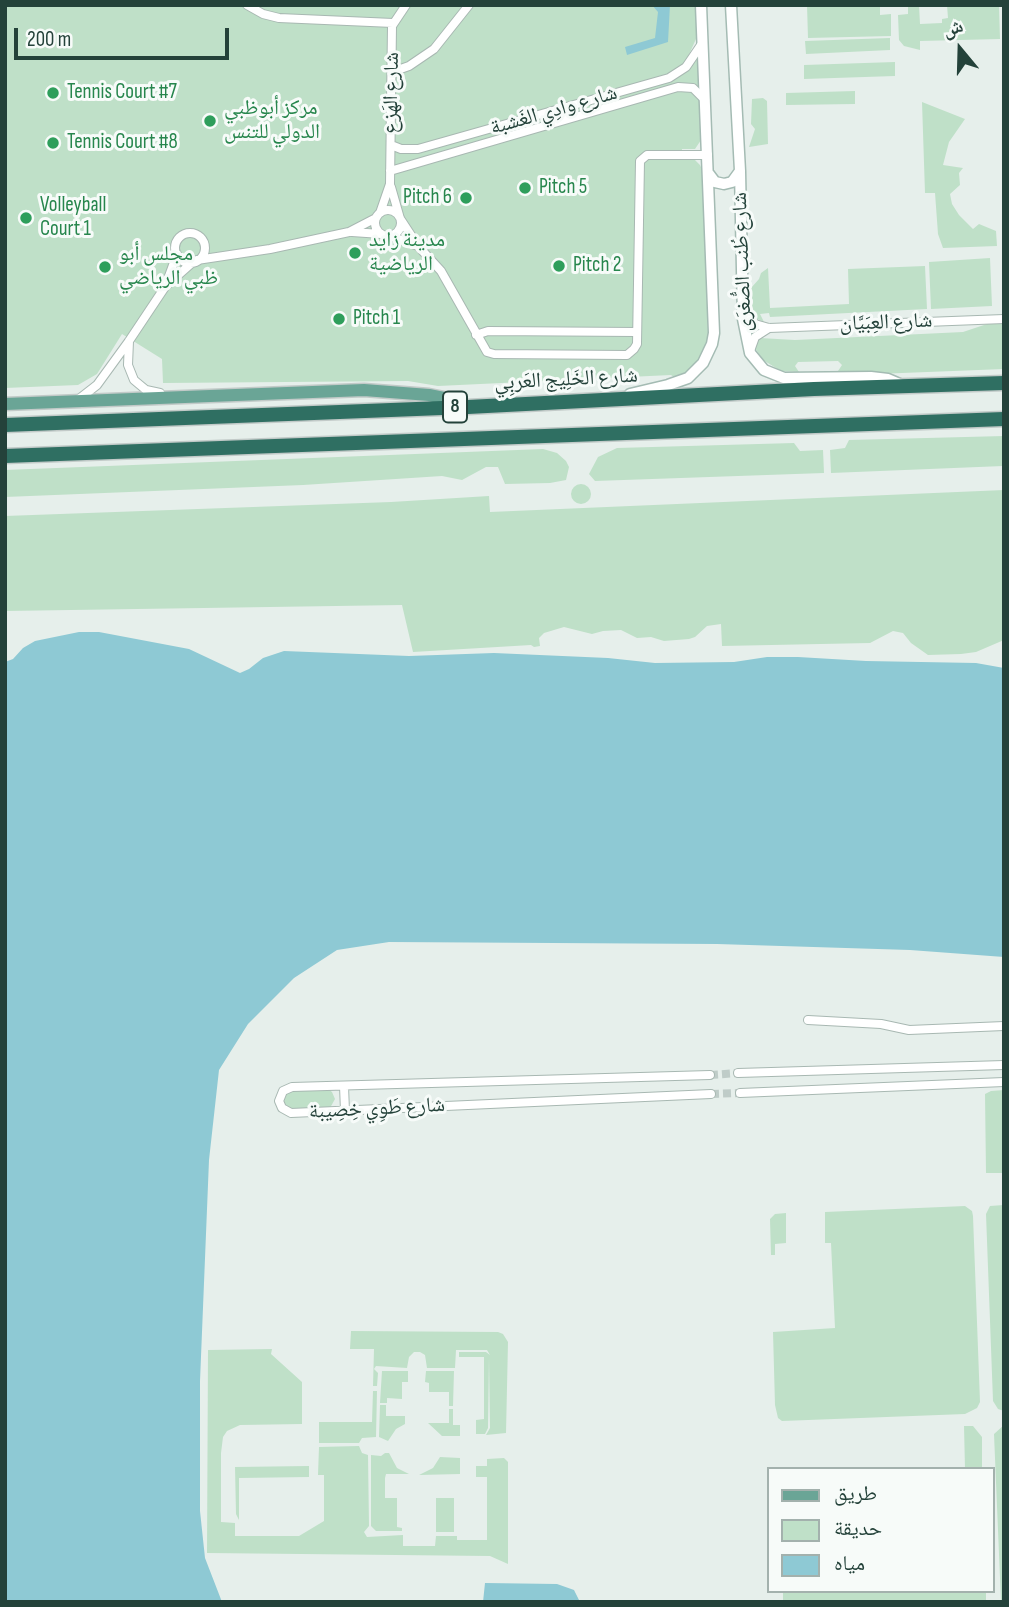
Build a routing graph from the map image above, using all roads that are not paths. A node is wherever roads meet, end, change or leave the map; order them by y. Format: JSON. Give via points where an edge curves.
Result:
{"nodes":[{"id":1,"x":247,"y":5,"type":"edge"},
{"id":2,"x":406,"y":5,"type":"edge"},
{"id":3,"x":469,"y":5,"type":"edge"},
{"id":4,"x":701,"y":5,"type":"edge"},
{"id":5,"x":731,"y":5,"type":"edge"},
{"id":6,"x":393,"y":23,"type":"junction"},
{"id":7,"x":703,"y":43,"type":"junction"},
{"id":8,"x":392,"y":72,"type":"junction"},
{"id":9,"x":705,"y":100,"type":"junction"},
{"id":10,"x":391,"y":145,"type":"junction"},
{"id":11,"x":708,"y":155,"type":"junction"},
{"id":12,"x":390,"y":171,"type":"junction"},
{"id":13,"x":708,"y":171,"type":"junction"},
{"id":14,"x":740,"y":171,"type":"junction"},
{"id":15,"x":390,"y":184,"type":"junction"},
{"id":16,"x":378,"y":216,"type":"junction"},
{"id":17,"x":400,"y":218,"type":"junction"},
{"id":18,"x":349,"y":232,"type":"junction"},
{"id":19,"x":386,"y":235,"type":"junction"},
{"id":20,"x":204,"y":244,"type":"junction"},
{"id":21,"x":418,"y":246,"type":"junction"},
{"id":22,"x":177,"y":254,"type":"junction"},
{"id":23,"x":228,"y":254,"type":"junction"},
{"id":24,"x":196,"y":261,"type":"junction"},
{"id":25,"x":164,"y":287,"type":"junction"},
{"id":26,"x":743,"y":309,"type":"junction"},
{"id":27,"x":1004,"y":319,"type":"edge"},
{"id":28,"x":769,"y":328,"type":"junction"},
{"id":29,"x":637,"y":332,"type":"junction"},
{"id":30,"x":476,"y":335,"type":"junction"},
{"id":31,"x":129,"y":341,"type":"junction"},
{"id":32,"x":750,"y":353,"type":"junction"},
{"id":33,"x":1004,"y":383,"type":"edge"},
{"id":34,"x":904,"y":386,"type":"junction"},
{"id":35,"x":197,"y":397,"type":"junction"},
{"id":36,"x":607,"y":399,"type":"junction"},
{"id":37,"x":72,"y":402,"type":"junction"},
{"id":38,"x":5,"y":404,"type":"edge"},
{"id":39,"x":468,"y":407,"type":"junction"},
{"id":40,"x":1004,"y":419,"type":"edge"},
{"id":41,"x":5,"y":425,"type":"edge"},
{"id":42,"x":5,"y":456,"type":"edge"},
{"id":43,"x":808,"y":1020,"type":"dead end"},
{"id":44,"x":1004,"y":1026,"type":"edge"},
{"id":45,"x":1004,"y":1065,"type":"edge"},
{"id":46,"x":738,"y":1073,"type":"tunnel mouth"},
{"id":47,"x":752,"y":1073,"type":"junction"},
{"id":48,"x":710,"y":1075,"type":"tunnel mouth"},
{"id":49,"x":1004,"y":1082,"type":"edge"},
{"id":50,"x":344,"y":1086,"type":"junction"},
{"id":51,"x":753,"y":1092,"type":"junction"},
{"id":52,"x":740,"y":1093,"type":"tunnel mouth"},
{"id":53,"x":710,"y":1094,"type":"tunnel mouth"},
{"id":54,"x":345,"y":1111,"type":"junction"}],
"edges":[{"from":1,"to":6,"type":"street","via":[[279,18]]},
{"from":2,"to":6,"type":"street","name":"شارع الهَزع"},
{"from":3,"to":8,"type":"street","via":[[434,50]]},
{"from":4,"to":7,"type":"street","name":"شارع طُنب الصُّغرَى"},
{"from":5,"to":14,"type":"street","name":"شارع طُنب الصُّغرَى"},
{"from":6,"to":8,"type":"street","name":"شارع الهَزع"},
{"from":7,"to":9,"type":"street","name":"شارع طُنب الصُّغرَى"},
{"from":7,"to":10,"type":"street","name":"شارع وادِي الغَشبة","via":[[686,67],[669,78],[418,149]]},
{"from":8,"to":10,"type":"street","name":"شارع الهَزع"},
{"from":9,"to":11,"type":"street","name":"شارع طُنب الصُّغرَى"},
{"from":9,"to":12,"type":"street","name":"شارع وادِي الغَشبة","via":[[693,88],[678,87]]},
{"from":10,"to":12,"type":"street","name":"شارع الهَزع"},
{"from":11,"to":13,"type":"street","name":"شارع طُنب الصُّغرَى"},
{"from":11,"to":29,"type":"street","via":[[647,155],[639,161]]},
{"from":12,"to":15,"type":"street","name":"شارع الهَزع"},
{"from":13,"to":14,"type":"street","via":[[715,182],[724,184],[736,179]]},
{"from":13,"to":36,"type":"street","name":"شارع طُنب الصُّغرَى","via":[[714,333],[709,354],[696,371],[678,382]]},
{"from":14,"to":26,"type":"street","name":"شارع طُنب الصُّغرَى"},
{"from":15,"to":16,"type":"street","name":"شارع الهَزع"},
{"from":15,"to":17,"type":"street","name":"شارع الهَزع"},
{"from":16,"to":17,"type":"street","via":[[392,210]]},
{"from":16,"to":18,"type":"street"},
{"from":16,"to":19,"type":"street","via":[[376,227]]},
{"from":17,"to":19,"type":"street","via":[[400,229]]},
{"from":17,"to":21,"type":"street","name":"شارع الهَزع"},
{"from":18,"to":19,"type":"street"},
{"from":18,"to":23,"type":"street"},
{"from":19,"to":21,"type":"street"},
{"from":20,"to":22,"type":"street","via":[[197,235],[183,235],[176,243]]},
{"from":20,"to":23,"type":"street"},
{"from":20,"to":24,"type":"street"},
{"from":21,"to":30,"type":"street","name":"شارع الهَزع","via":[[436,265]]},
{"from":22,"to":24,"type":"street","via":[[184,261]]},
{"from":22,"to":25,"type":"street"},
{"from":23,"to":24,"type":"street"},
{"from":24,"to":25,"type":"street"},
{"from":25,"to":31,"type":"street"},
{"from":26,"to":28,"type":"street","via":[[755,324]]},
{"from":26,"to":32,"type":"street","name":"شارع طُنب الصُّغرَى"},
{"from":27,"to":28,"type":"street","name":"شارع العِبَيَّان"},
{"from":28,"to":32,"type":"street","via":[[755,337]]},
{"from":29,"to":30,"type":"street","via":[[488,331]]},
{"from":29,"to":30,"type":"street","via":[[636,347],[624,355],[494,354],[485,350]]},
{"from":31,"to":35,"type":"street","via":[[129,370],[141,388]]},
{"from":31,"to":37,"type":"street","via":[[93,390]]},
{"from":32,"to":34,"type":"street","name":"شارع طُنب الصُّغرَى","via":[[764,370],[784,378],[877,377]]},
{"from":33,"to":34,"type":"highway","name":"شارع الخَلِيج العَربِي","number":"8"},
{"from":34,"to":36,"type":"highway","name":"شارع الخَلِيج العَربِي","number":"8"},
{"from":35,"to":37,"type":"main road"},
{"from":35,"to":39,"type":"main road","via":[[371,390],[429,395]]},
{"from":36,"to":39,"type":"highway","name":"شارع الخَلِيج العَربِي","number":"8"},
{"from":37,"to":38,"type":"main road"},
{"from":39,"to":41,"type":"highway","name":"شارع الخَلِيج العَربِي","number":"8"},
{"from":40,"to":42,"type":"highway","number":"8"},
{"from":43,"to":44,"type":"street","via":[[909,1030]]},
{"from":45,"to":47,"type":"street"},
{"from":46,"to":47,"type":"street"},
{"from":47,"to":51,"type":"street"},
{"from":48,"to":50,"type":"street","name":"شارع طَوِي خِصِيبة"},
{"from":49,"to":51,"type":"street"},
{"from":50,"to":54,"type":"street"},
{"from":50,"to":54,"type":"street","name":"شارع طَوِي خِصِيبة","via":[[292,1087],[283,1091],[279,1101],[291,1113]]},
{"from":51,"to":52,"type":"street"},
{"from":53,"to":54,"type":"street","name":"شارع طَوِي خِصِيبة"}]}
